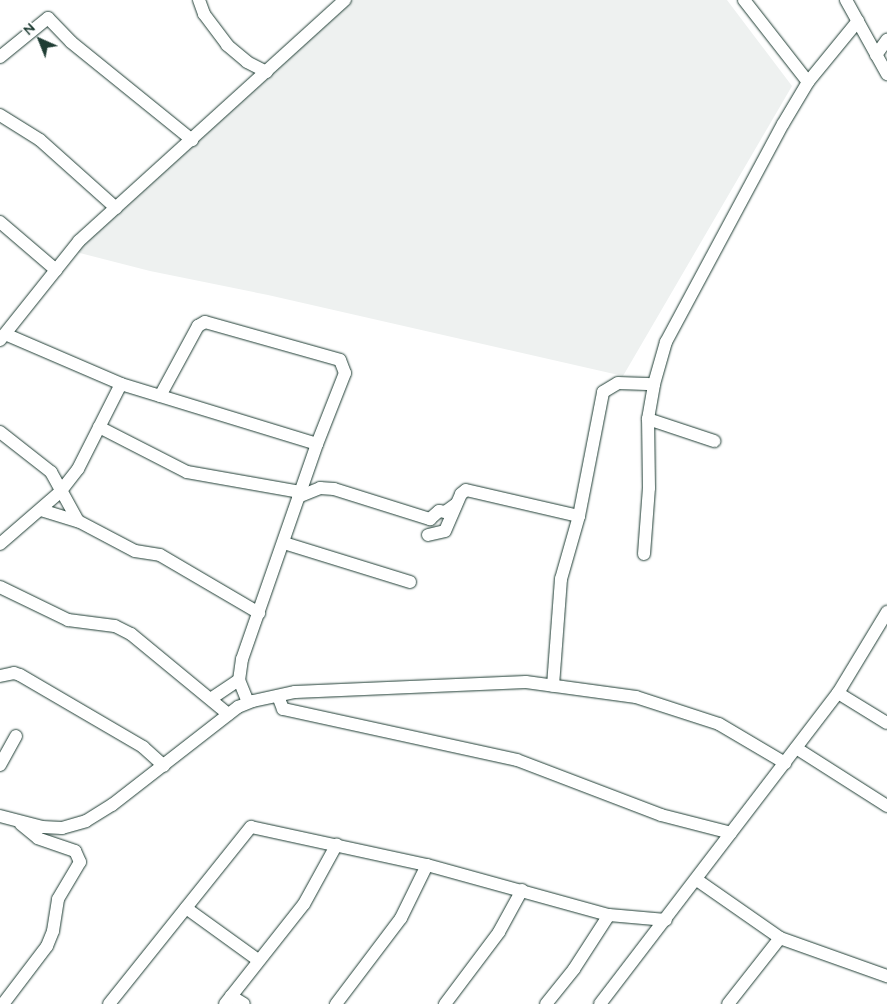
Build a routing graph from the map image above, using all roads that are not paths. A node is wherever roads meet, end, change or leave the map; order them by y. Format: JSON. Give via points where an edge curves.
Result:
{"nodes":[{"id":1,"x":199,"y":0,"type":"edge"},
{"id":2,"x":744,"y":0,"type":"edge"},
{"id":3,"x":846,"y":0,"type":"edge"},
{"id":4,"x":338,"y":2,"type":"edge"},
{"id":5,"x":858,"y":21,"type":"junction"},
{"id":6,"x":887,"y":40,"type":"edge"},
{"id":7,"x":876,"y":55,"type":"junction"},
{"id":8,"x":0,"y":57,"type":"edge"},
{"id":9,"x":267,"y":72,"type":"junction"},
{"id":10,"x":887,"y":74,"type":"edge"},
{"id":11,"x":808,"y":82,"type":"junction"},
{"id":12,"x":0,"y":115,"type":"edge"},
{"id":13,"x":192,"y":140,"type":"junction"},
{"id":14,"x":116,"y":208,"type":"junction"},
{"id":15,"x":0,"y":222,"type":"edge"},
{"id":16,"x":56,"y":270,"type":"junction"},
{"id":17,"x":3,"y":337,"type":"edge"},
{"id":18,"x":121,"y":384,"type":"junction"},
{"id":19,"x":654,"y":384,"type":"junction"},
{"id":20,"x":160,"y":396,"type":"junction"},
{"id":21,"x":648,"y":419,"type":"junction"},
{"id":22,"x":99,"y":427,"type":"junction"},
{"id":23,"x":0,"y":432,"type":"edge"},
{"id":24,"x":714,"y":441,"type":"dead end"},
{"id":25,"x":317,"y":444,"type":"junction"},
{"id":26,"x":60,"y":492,"type":"junction"},
{"id":27,"x":299,"y":495,"type":"junction"},
{"id":28,"x":456,"y":504,"type":"junction"},
{"id":29,"x":41,"y":510,"type":"junction"},
{"id":30,"x":580,"y":516,"type":"junction"},
{"id":31,"x":78,"y":521,"type":"junction"},
{"id":32,"x":428,"y":535,"type":"dead end"},
{"id":33,"x":284,"y":543,"type":"junction"},
{"id":34,"x":0,"y":544,"type":"edge"},
{"id":35,"x":644,"y":554,"type":"dead end"},
{"id":36,"x":410,"y":582,"type":"dead end"},
{"id":37,"x":0,"y":588,"type":"edge"},
{"id":38,"x":887,"y":612,"type":"edge"},
{"id":39,"x":259,"y":613,"type":"junction"},
{"id":40,"x":0,"y":676,"type":"edge"},
{"id":41,"x":239,"y":680,"type":"junction"},
{"id":42,"x":553,"y":686,"type":"junction"},
{"id":43,"x":838,"y":693,"type":"junction"},
{"id":44,"x":278,"y":696,"type":"junction"},
{"id":45,"x":212,"y":698,"type":"junction"},
{"id":46,"x":248,"y":702,"type":"junction"},
{"id":47,"x":228,"y":714,"type":"junction"},
{"id":48,"x":887,"y":723,"type":"edge"},
{"id":49,"x":16,"y":736,"type":"dead end"},
{"id":50,"x":796,"y":748,"type":"junction"},
{"id":51,"x":785,"y":763,"type":"junction"},
{"id":52,"x":0,"y":765,"type":"edge"},
{"id":53,"x":164,"y":766,"type":"junction"},
{"id":54,"x":887,"y":806,"type":"edge"},
{"id":55,"x":0,"y":816,"type":"edge"},
{"id":56,"x":19,"y":822,"type":"junction"},
{"id":57,"x":731,"y":833,"type":"junction"},
{"id":58,"x":337,"y":844,"type":"junction"},
{"id":59,"x":427,"y":865,"type":"junction"},
{"id":60,"x":697,"y":880,"type":"junction"},
{"id":61,"x":522,"y":890,"type":"junction"},
{"id":62,"x":186,"y":908,"type":"junction"},
{"id":63,"x":609,"y":914,"type":"junction"},
{"id":64,"x":666,"y":920,"type":"junction"},
{"id":65,"x":780,"y":938,"type":"junction"},
{"id":66,"x":258,"y":960,"type":"junction"},
{"id":67,"x":887,"y":976,"type":"edge"},
{"id":68,"x":228,"y":1000,"type":"edge"},
{"id":69,"x":604,"y":1003,"type":"edge"},
{"id":70,"x":2,"y":1004,"type":"edge"},
{"id":71,"x":109,"y":1004,"type":"edge"},
{"id":72,"x":244,"y":1004,"type":"edge"},
{"id":73,"x":336,"y":1004,"type":"edge"},
{"id":74,"x":445,"y":1004,"type":"edge"},
{"id":75,"x":546,"y":1004,"type":"edge"},
{"id":76,"x":728,"y":1004,"type":"edge"}],
"edges":[{"from":1,"to":9,"type":"street","via":[[204,14],[227,45],[247,62]]},
{"from":2,"to":11,"type":"street"},
{"from":3,"to":5,"type":"street"},
{"from":4,"to":9,"type":"street"},
{"from":5,"to":7,"type":"street"},
{"from":5,"to":11,"type":"street"},
{"from":6,"to":7,"type":"street"},
{"from":7,"to":10,"type":"street"},
{"from":8,"to":13,"type":"street","via":[[48,18],[71,42]]},
{"from":9,"to":13,"type":"street"},
{"from":11,"to":19,"type":"street","via":[[666,342]]},
{"from":12,"to":14,"type":"street","via":[[40,140]]},
{"from":13,"to":14,"type":"street"},
{"from":14,"to":16,"type":"street","via":[[79,241]]},
{"from":15,"to":16,"type":"street"},
{"from":16,"to":17,"type":"street"},
{"from":17,"to":18,"type":"street"},
{"from":18,"to":20,"type":"street"},
{"from":18,"to":22,"type":"street"},
{"from":19,"to":21,"type":"street"},
{"from":19,"to":30,"type":"street","via":[[618,383],[603,392]]},
{"from":20,"to":25,"type":"street"},
{"from":20,"to":25,"type":"street","via":[[198,326],[205,322],[340,360],[345,373]]},
{"from":21,"to":24,"type":"street"},
{"from":21,"to":35,"type":"street","via":[[649,488]]},
{"from":22,"to":26,"type":"street","via":[[78,469]]},
{"from":22,"to":27,"type":"street","via":[[187,472]]},
{"from":23,"to":26,"type":"street","via":[[46,466],[55,477]]},
{"from":25,"to":27,"type":"street"},
{"from":26,"to":29,"type":"street"},
{"from":26,"to":31,"type":"street"},
{"from":27,"to":28,"type":"street","via":[[320,488],[334,489],[430,519]]},
{"from":27,"to":33,"type":"street"},
{"from":28,"to":30,"type":"street","via":[[466,490]]},
{"from":28,"to":32,"type":"street","via":[[445,531]]},
{"from":29,"to":31,"type":"street"},
{"from":29,"to":34,"type":"street"},
{"from":30,"to":42,"type":"street","via":[[561,579]]},
{"from":31,"to":39,"type":"street","via":[[135,551],[160,555]]},
{"from":33,"to":36,"type":"street"},
{"from":33,"to":39,"type":"street"},
{"from":37,"to":45,"type":"street","via":[[68,620],[115,626],[131,634]]},
{"from":38,"to":43,"type":"street"},
{"from":39,"to":41,"type":"street","via":[[242,659]]},
{"from":40,"to":53,"type":"street","via":[[20,675],[143,747]]},
{"from":41,"to":45,"type":"street"},
{"from":41,"to":46,"type":"street"},
{"from":42,"to":44,"type":"street","via":[[526,682],[409,686]]},
{"from":42,"to":51,"type":"street","via":[[636,697],[700,716]]},
{"from":43,"to":48,"type":"street"},
{"from":43,"to":50,"type":"street"},
{"from":44,"to":46,"type":"street"},
{"from":44,"to":57,"type":"street","via":[[283,709],[517,760],[661,815]]},
{"from":45,"to":47,"type":"street"},
{"from":46,"to":47,"type":"street"},
{"from":47,"to":53,"type":"street"},
{"from":49,"to":52,"type":"street"},
{"from":50,"to":51,"type":"street"},
{"from":50,"to":54,"type":"street"},
{"from":51,"to":57,"type":"street"},
{"from":53,"to":56,"type":"street","via":[[86,821],[62,828]]},
{"from":55,"to":56,"type":"street"},
{"from":56,"to":70,"type":"street","via":[[38,838],[75,851],[80,862],[58,899],[47,946]]},
{"from":57,"to":60,"type":"street"},
{"from":58,"to":59,"type":"street"},
{"from":58,"to":62,"type":"street","via":[[251,827]]},
{"from":58,"to":66,"type":"street","via":[[304,904]]},
{"from":59,"to":61,"type":"street"},
{"from":59,"to":73,"type":"street","via":[[401,918]]},
{"from":60,"to":64,"type":"street"},
{"from":60,"to":65,"type":"street"},
{"from":61,"to":63,"type":"street"},
{"from":61,"to":74,"type":"street","via":[[500,932]]},
{"from":62,"to":66,"type":"street"},
{"from":62,"to":71,"type":"street"},
{"from":63,"to":64,"type":"street"},
{"from":63,"to":75,"type":"street","via":[[574,969]]},
{"from":64,"to":69,"type":"street"},
{"from":65,"to":67,"type":"street"},
{"from":65,"to":76,"type":"street"},
{"from":66,"to":68,"type":"street"},
{"from":68,"to":72,"type":"street"}]}
